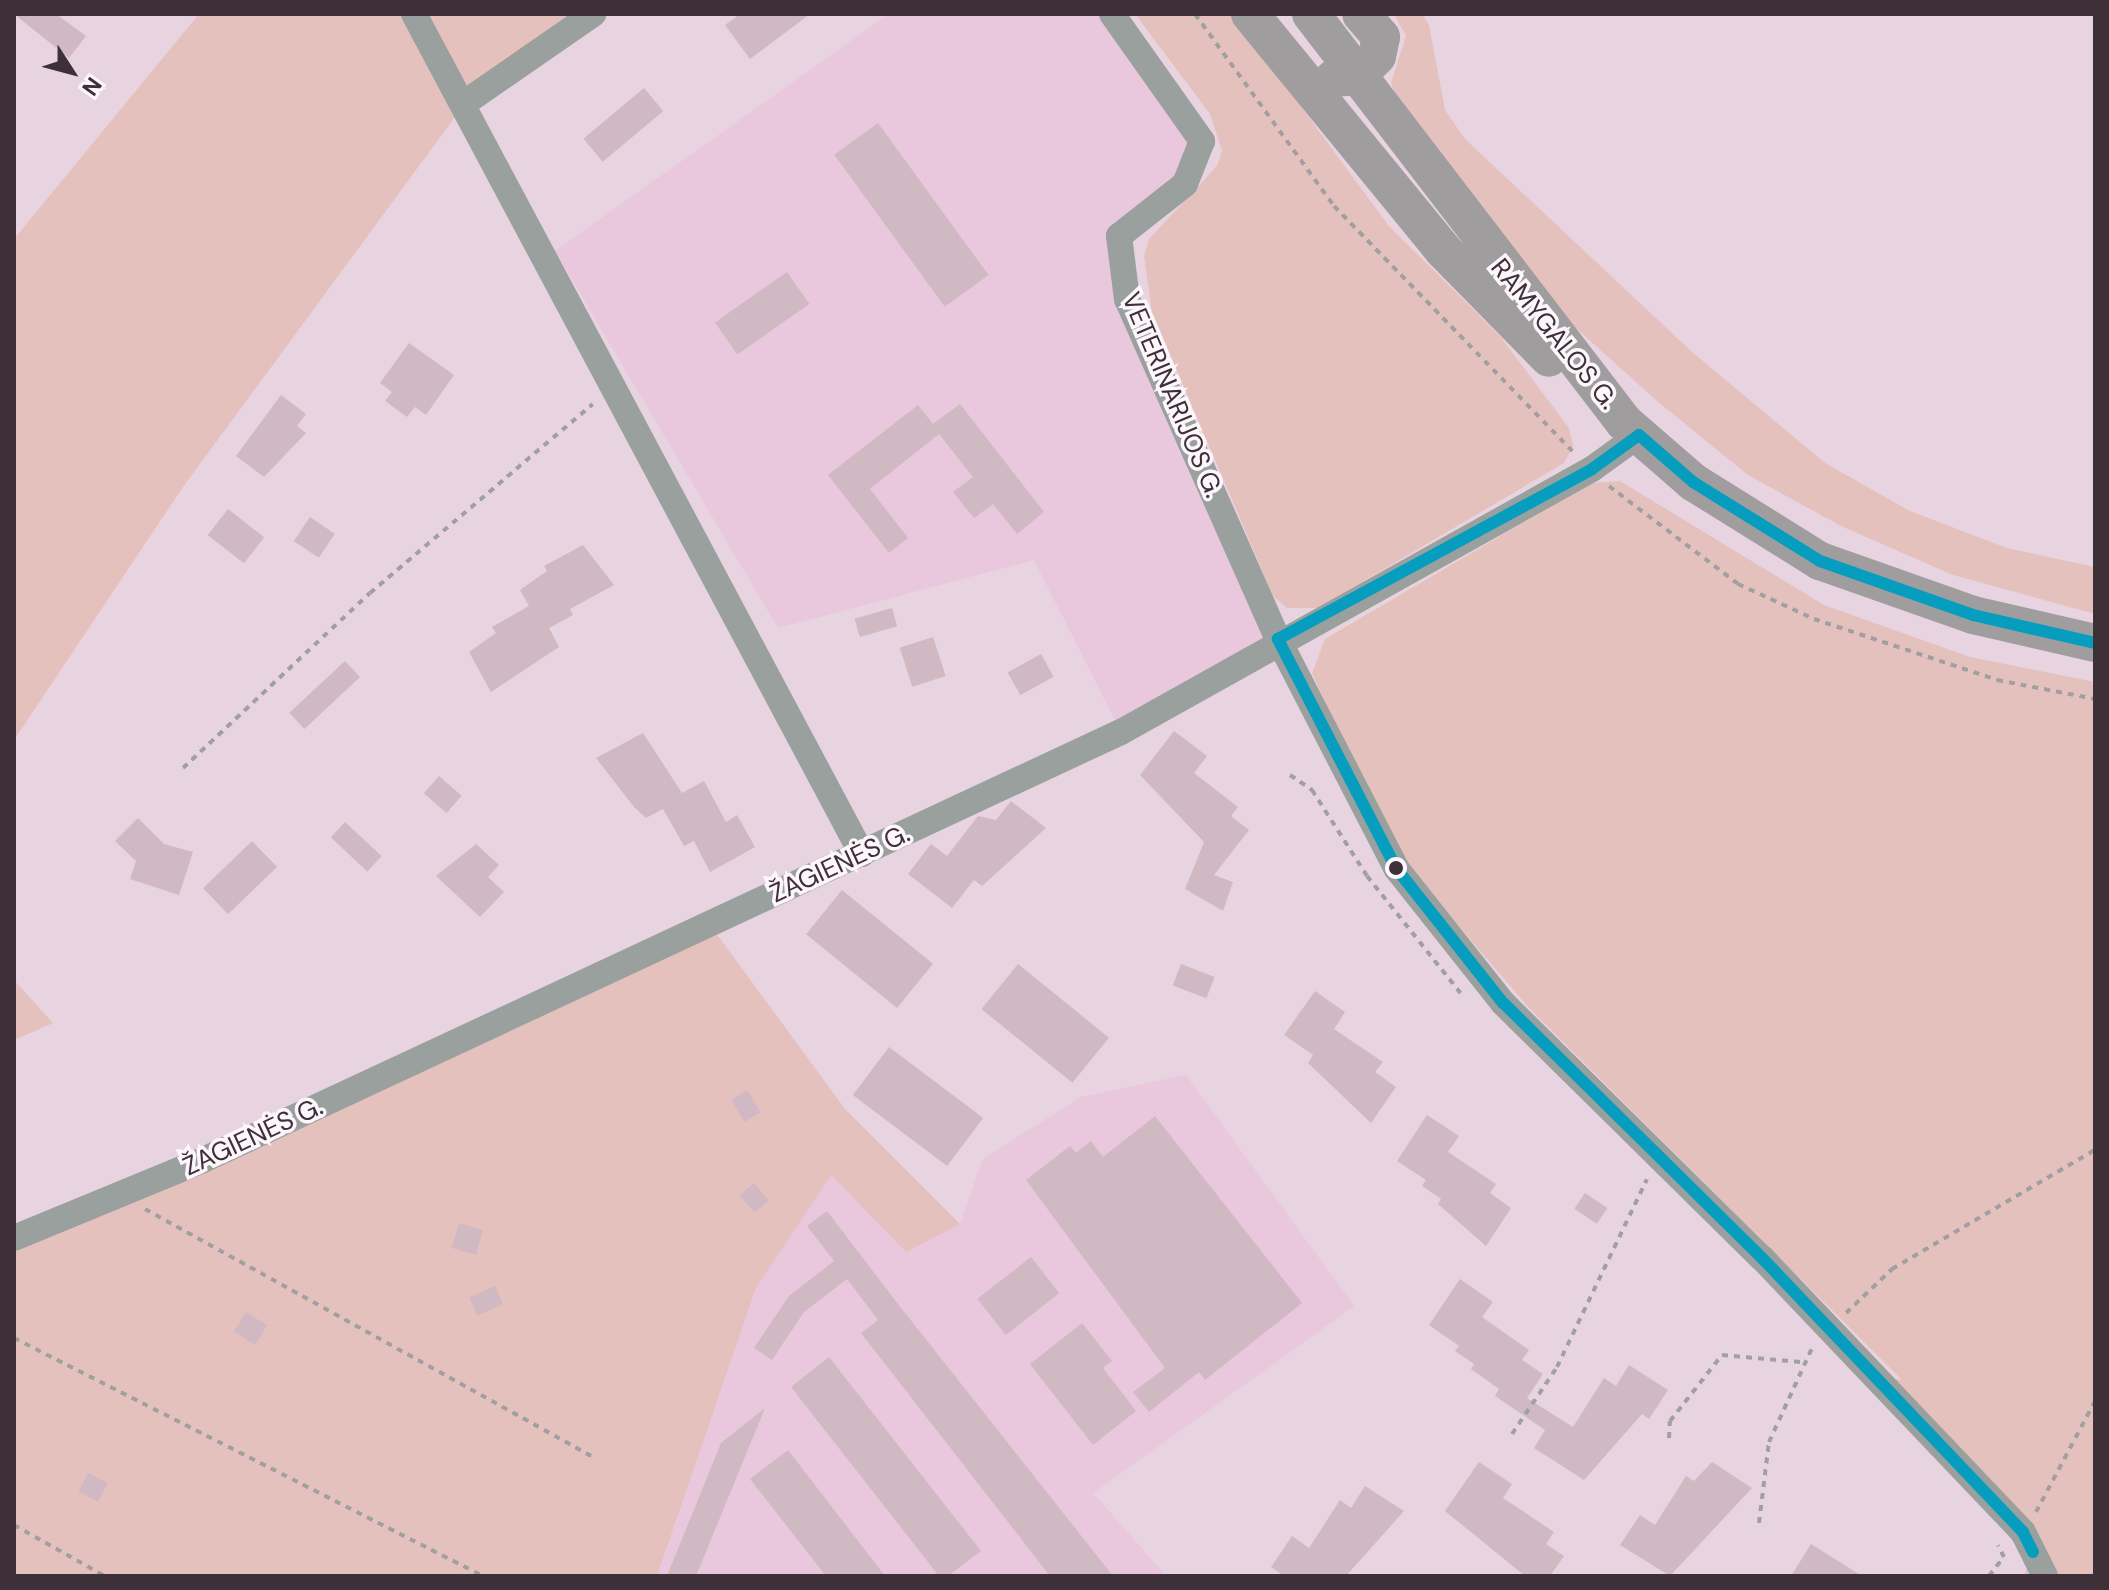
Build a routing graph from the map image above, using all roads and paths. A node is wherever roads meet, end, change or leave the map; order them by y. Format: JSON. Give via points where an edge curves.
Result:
{"nodes":[{"id":1,"x":414,"y":14,"type":"edge"},
{"id":2,"x":593,"y":14,"type":"edge"},
{"id":3,"x":1112,"y":14,"type":"edge"},
{"id":4,"x":1250,"y":14,"type":"edge"},
{"id":5,"x":1311,"y":14,"type":"edge"},
{"id":6,"x":1361,"y":14,"type":"edge"},
{"id":7,"x":1292,"y":69,"type":"junction"},
{"id":8,"x":1357,"y":76,"type":"junction"},
{"id":9,"x":466,"y":102,"type":"junction"},
{"id":10,"x":613,"y":387,"type":"junction"},
{"id":11,"x":1632,"y":429,"type":"junction"},
{"id":12,"x":1278,"y":639,"type":"junction"},
{"id":13,"x":2095,"y":643,"type":"edge"},
{"id":14,"x":183,"y":768,"type":"dead end"},
{"id":15,"x":862,"y":854,"type":"junction"},
{"id":16,"x":2095,"y":1150,"type":"edge"},
{"id":17,"x":1647,"y":1178,"type":"dead end"},
{"id":18,"x":131,"y":1191,"type":"junction"},
{"id":19,"x":14,"y":1238,"type":"edge"},
{"id":20,"x":1830,"y":1329,"type":"junction"},
{"id":21,"x":14,"y":1338,"type":"edge"},
{"id":22,"x":1801,"y":1362,"type":"junction"},
{"id":23,"x":2095,"y":1401,"type":"edge"},
{"id":24,"x":1512,"y":1434,"type":"dead end"},
{"id":25,"x":1669,"y":1438,"type":"dead end"},
{"id":26,"x":595,"y":1458,"type":"dead end"},
{"id":27,"x":1759,"y":1523,"type":"dead end"},
{"id":28,"x":14,"y":1525,"type":"edge"},
{"id":29,"x":2023,"y":1532,"type":"junction"},
{"id":30,"x":105,"y":1576,"type":"edge"},
{"id":31,"x":483,"y":1576,"type":"edge"},
{"id":32,"x":2045,"y":1576,"type":"edge"}],
"edges":[{"from":1,"to":9,"type":"street"},
{"from":2,"to":9,"type":"street"},
{"from":3,"to":12,"type":"street","name":"VETERINARIJOS G.","via":[[1202,141],[1185,184],[1119,236],[1127,299]]},
{"from":4,"to":7,"type":"highway"},
{"from":5,"to":8,"type":"highway","name":"RAMYGALOS G."},
{"from":6,"to":8,"type":"highway","via":[[1381,37],[1377,56]]},
{"from":7,"to":8,"type":"highway"},
{"from":7,"to":11,"type":"highway","via":[[1501,314]]},
{"from":8,"to":11,"type":"highway","name":"RAMYGALOS G."},
{"from":9,"to":10,"type":"street"},
{"from":10,"to":14,"type":"path","via":[[370,593]]},
{"from":10,"to":15,"type":"street"},
{"from":11,"to":12,"type":"street","name":"ŽAGIENĖS G.","via":[[1592,469]]},
{"from":11,"to":13,"type":"highway","name":"RAMYGALOS G.","via":[[1693,482],[1820,561],[1960,612]]},
{"from":12,"to":15,"type":"street","name":"ŽAGIENĖS G.","via":[[1121,732]]},
{"from":12,"to":20,"type":"street","via":[[1396,868],[1503,1003]]},
{"from":15,"to":18,"type":"street","name":"ŽAGIENĖS G."},
{"from":16,"to":20,"type":"path","via":[[1892,1269]]},
{"from":17,"to":24,"type":"path","via":[[1557,1367]]},
{"from":18,"to":19,"type":"street","name":"ŽAGIENĖS G."},
{"from":18,"to":26,"type":"path","via":[[156,1220]]},
{"from":20,"to":22,"type":"path"},
{"from":20,"to":29,"type":"street"},
{"from":21,"to":31,"type":"path"},
{"from":22,"to":25,"type":"path","via":[[1722,1355],[1670,1421]]},
{"from":22,"to":27,"type":"path","via":[[1769,1442]]},
{"from":23,"to":29,"type":"path"},
{"from":28,"to":30,"type":"path"},
{"from":29,"to":32,"type":"street"}]}
